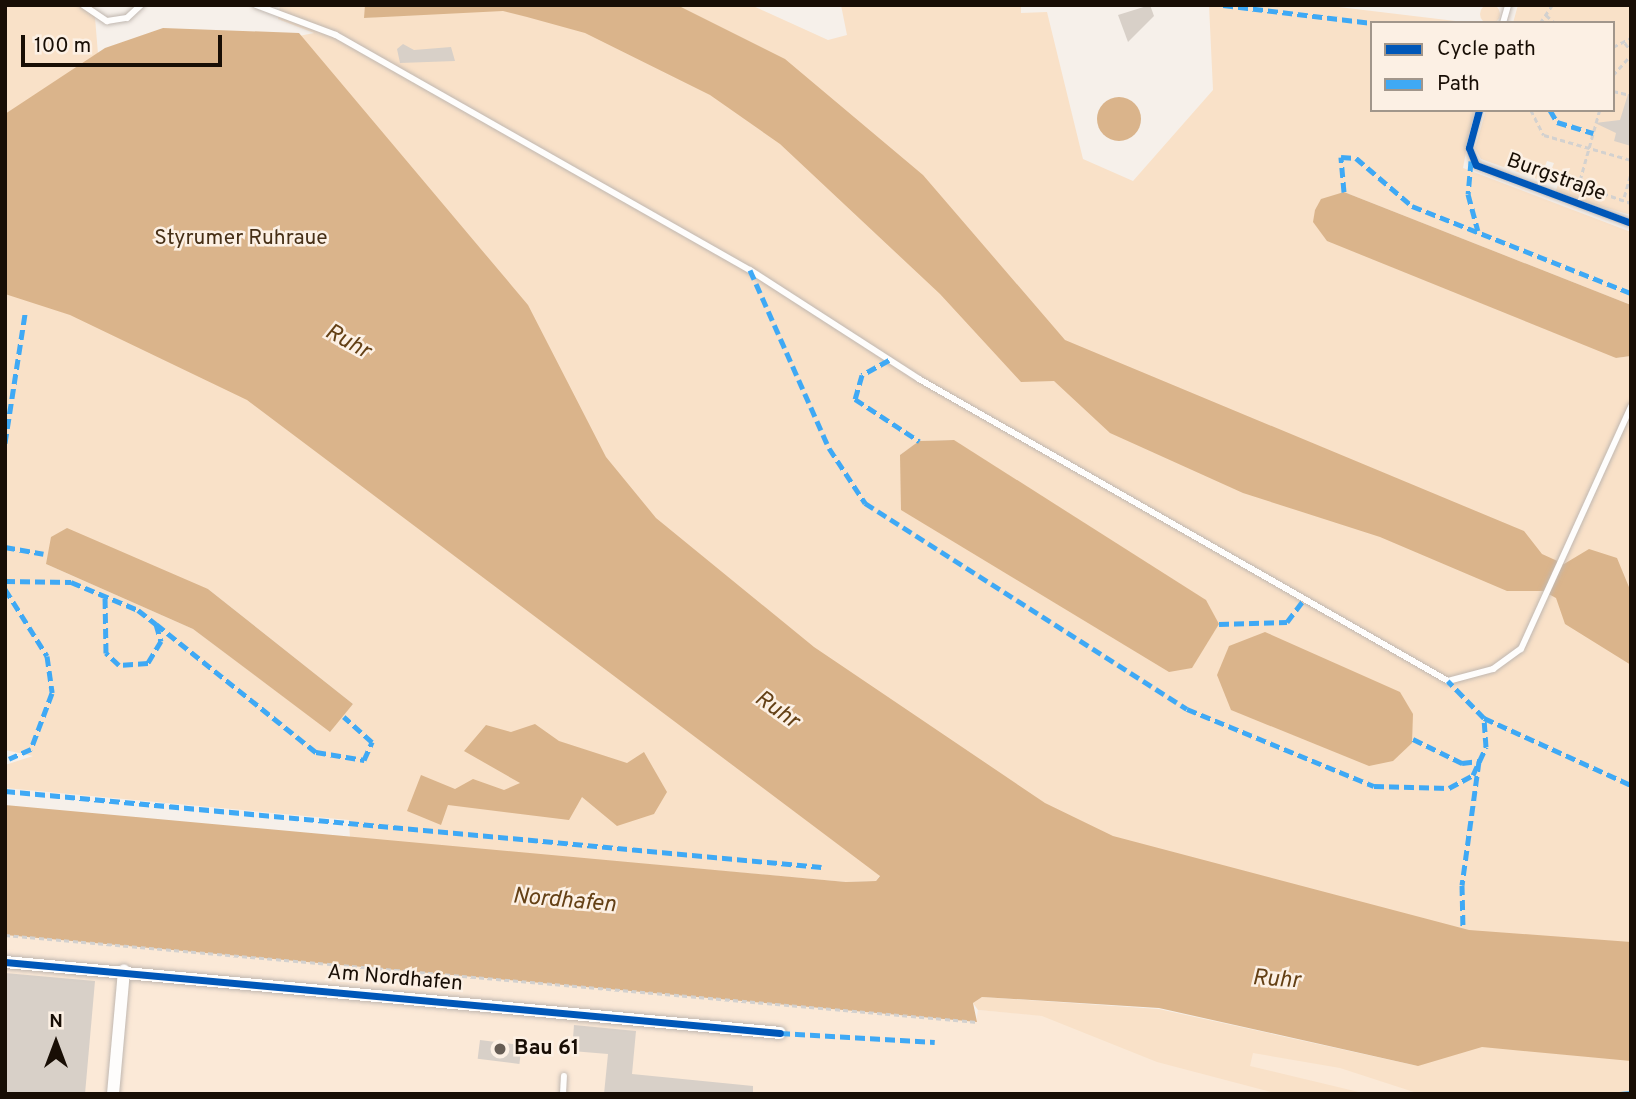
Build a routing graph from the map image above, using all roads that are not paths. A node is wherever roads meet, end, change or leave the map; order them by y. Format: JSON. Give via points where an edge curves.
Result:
{"nodes":[{"id":1,"x":83,"y":5,"type":"edge"},
{"id":2,"x":141,"y":5,"type":"edge"},
{"id":3,"x":256,"y":5,"type":"edge"},
{"id":4,"x":1479,"y":112,"type":"edge"},
{"id":5,"x":1631,"y":223,"type":"edge"},
{"id":6,"x":1631,"y":406,"type":"edge"},
{"id":7,"x":5,"y":962,"type":"edge"},
{"id":8,"x":124,"y":971,"type":"junction"},
{"id":9,"x":780,"y":1033,"type":"dead end"},
{"id":10,"x":564,"y":1076,"type":"dead end"},
{"id":11,"x":113,"y":1094,"type":"edge"},
{"id":12,"x":563,"y":1094,"type":"edge"}],
"edges":[{"from":1,"to":2,"type":"lane","via":[[107,21],[127,18]]},
{"from":3,"to":6,"type":"lane","via":[[336,35],[738,263],[919,379],[1448,681],[1493,669],[1521,649],[1558,557]]},
{"from":4,"to":5,"type":"lane","name":"Burgstraße","via":[[1471,161],[1538,192]]},
{"from":7,"to":8,"type":"street","name":"Am Nordhafen"},
{"from":8,"to":9,"type":"street","name":"Am Nordhafen"},
{"from":8,"to":11,"type":"street"},
{"from":10,"to":12,"type":"lane"}]}
